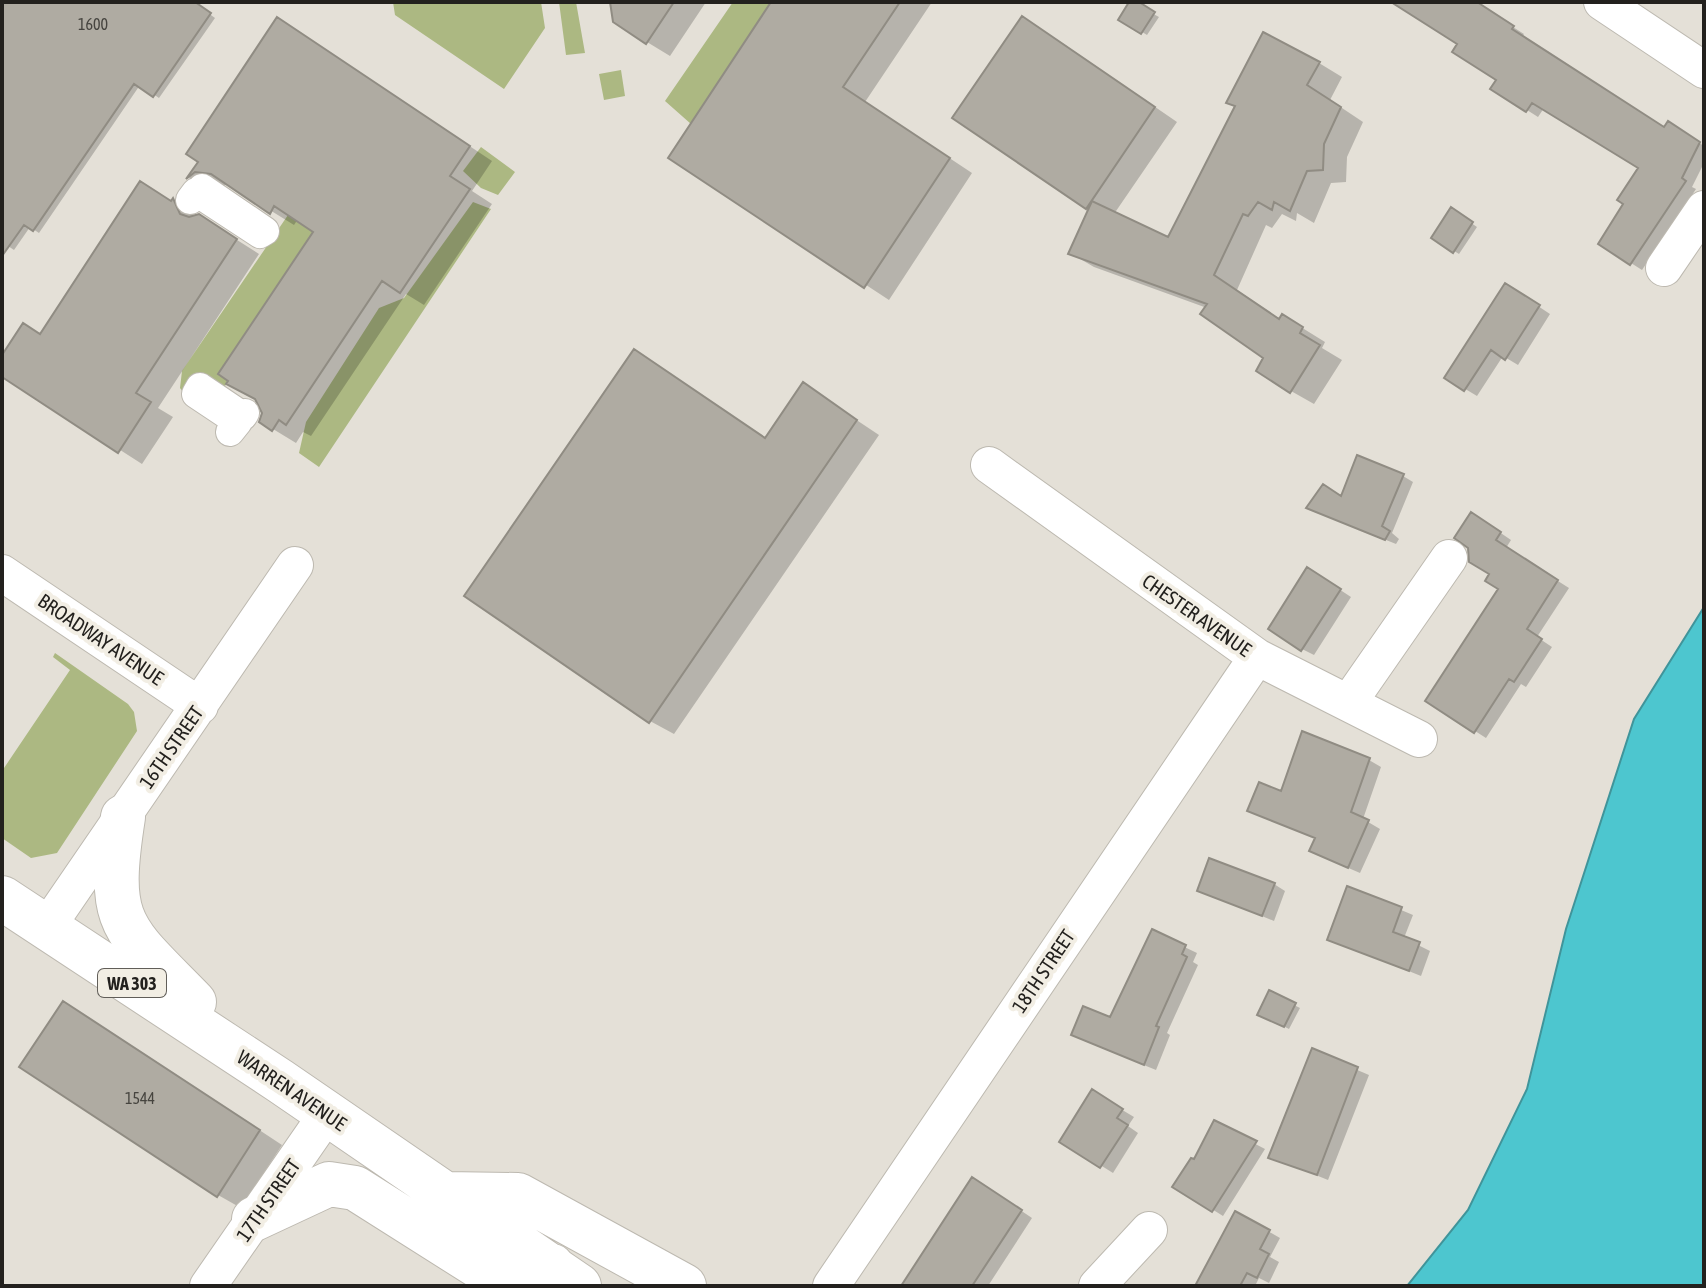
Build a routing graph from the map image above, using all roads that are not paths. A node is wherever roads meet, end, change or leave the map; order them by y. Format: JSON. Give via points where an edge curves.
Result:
{"nodes":[{"id":1,"x":1602,"y":2,"type":"edge"},
{"id":2,"x":1704,"y":70,"type":"edge"},
{"id":3,"x":1704,"y":209,"type":"edge"},
{"id":4,"x":1664,"y":268,"type":"dead end"},
{"id":5,"x":989,"y":465,"type":"dead end"},
{"id":6,"x":1449,"y":558,"type":"dead end"},
{"id":7,"x":295,"y":565,"type":"dead end"},
{"id":8,"x":2,"y":573,"type":"edge"},
{"id":9,"x":1257,"y":657,"type":"junction"},
{"id":10,"x":1349,"y":702,"type":"junction"},
{"id":11,"x":200,"y":706,"type":"junction"},
{"id":12,"x":1419,"y":739,"type":"dead end"},
{"id":13,"x":123,"y":817,"type":"junction"},
{"id":14,"x":2,"y":898,"type":"edge"},
{"id":15,"x":47,"y":927,"type":"junction"},
{"id":16,"x":218,"y":1039,"type":"junction"},
{"id":17,"x":327,"y":1114,"type":"junction"},
{"id":18,"x":446,"y":1194,"type":"junction"},
{"id":19,"x":254,"y":1219,"type":"junction"},
{"id":20,"x":1149,"y":1230,"type":"dead end"},
{"id":21,"x":565,"y":1276,"type":"edge"},
{"id":22,"x":208,"y":1286,"type":"edge"},
{"id":23,"x":684,"y":1286,"type":"edge"},
{"id":24,"x":831,"y":1286,"type":"edge"},
{"id":25,"x":1097,"y":1286,"type":"edge"}],
"edges":[{"from":1,"to":2,"type":"street"},
{"from":3,"to":4,"type":"street"},
{"from":5,"to":9,"type":"street","name":"CHESTER AVENUE"},
{"from":6,"to":10,"type":"street"},
{"from":7,"to":11,"type":"street","name":"16TH STREET"},
{"from":8,"to":11,"type":"street","name":"BROADWAY AVENUE"},
{"from":9,"to":10,"type":"street","name":"CHESTER AVENUE"},
{"from":9,"to":24,"type":"street","name":"18TH STREET"},
{"from":10,"to":12,"type":"street","name":"CHESTER AVENUE"},
{"from":11,"to":13,"type":"street","name":"16TH STREET"},
{"from":13,"to":15,"type":"street","name":"16TH STREET"},
{"from":13,"to":16,"type":"main road","via":[[114,875],[121,921],[216,1024]]},
{"from":14,"to":15,"type":"main road","name":"WARREN AVENUE","number":"WA 303"},
{"from":15,"to":16,"type":"main road","name":"WARREN AVENUE","number":"WA 303"},
{"from":16,"to":17,"type":"main road","name":"WARREN AVENUE","number":"WA 303"},
{"from":17,"to":18,"type":"main road","name":"WARREN AVENUE","number":"WA 303"},
{"from":17,"to":19,"type":"street","name":"17TH STREET"},
{"from":18,"to":21,"type":"main road","name":"WARREN AVENUE","number":"WA 303"},
{"from":18,"to":23,"type":"main road","via":[[518,1195]]},
{"from":19,"to":21,"type":"main road","via":[[329,1184],[355,1188],[483,1269]]},
{"from":19,"to":22,"type":"street","name":"17TH STREET"},
{"from":20,"to":25,"type":"street"}]}
